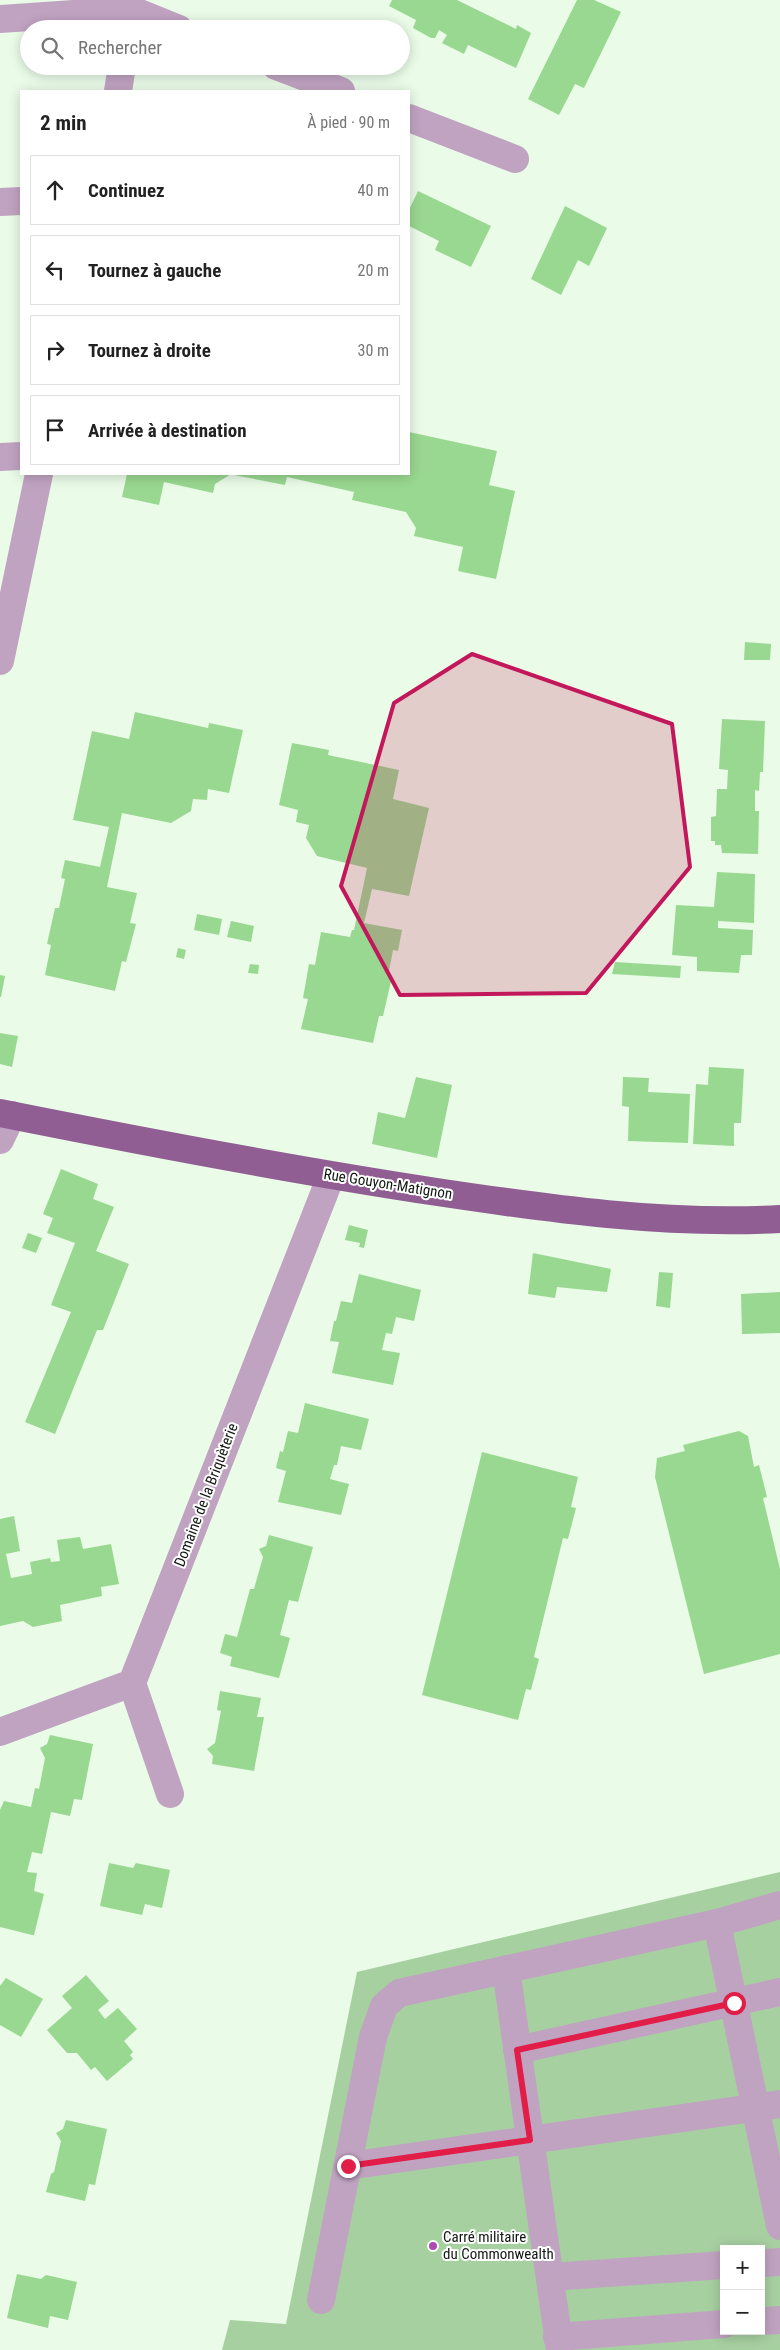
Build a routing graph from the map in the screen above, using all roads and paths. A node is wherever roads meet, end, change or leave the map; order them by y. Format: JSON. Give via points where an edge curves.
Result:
{"nodes":[{"id":1,"x":129,"y":10,"type":"edge"},
{"id":2,"x":0,"y":20,"type":"edge"},
{"id":3,"x":155,"y":20,"type":"edge"},
{"id":4,"x":121,"y":75,"type":"edge"},
{"id":5,"x":299,"y":75,"type":"edge"},
{"id":6,"x":118,"y":90,"type":"edge"},
{"id":7,"x":338,"y":90,"type":"edge"},
{"id":8,"x":410,"y":118,"type":"edge"},
{"id":9,"x":515,"y":159,"type":"dead end"},
{"id":10,"x":20,"y":201,"type":"edge"},
{"id":11,"x":0,"y":202,"type":"edge"},
{"id":12,"x":20,"y":456,"type":"edge"},
{"id":13,"x":0,"y":457,"type":"edge"},
{"id":14,"x":39,"y":475,"type":"edge"},
{"id":15,"x":0,"y":662,"type":"edge"},
{"id":16,"x":6,"y":1114,"type":"edge"},
{"id":17,"x":0,"y":1140,"type":"edge"},
{"id":18,"x":331,"y":1176,"type":"junction"},
{"id":19,"x":780,"y":1218,"type":"edge"},
{"id":20,"x":132,"y":1682,"type":"junction"},
{"id":21,"x":0,"y":1732,"type":"edge"},
{"id":22,"x":170,"y":1794,"type":"dead end"},
{"id":23,"x":780,"y":1905,"type":"edge"},
{"id":24,"x":717,"y":1923,"type":"junction"},
{"id":25,"x":506,"y":1969,"type":"junction"},
{"id":26,"x":780,"y":1992,"type":"edge"},
{"id":27,"x":734,"y":2003,"type":"junction"},
{"id":28,"x":517,"y":2050,"type":"junction"},
{"id":29,"x":768,"y":2106,"type":"edge"},
{"id":30,"x":530,"y":2140,"type":"junction"},
{"id":31,"x":348,"y":2166,"type":"junction"},
{"id":32,"x":780,"y":2226,"type":"edge"},
{"id":33,"x":780,"y":2262,"type":"edge"},
{"id":34,"x":765,"y":2263,"type":"edge"},
{"id":35,"x":720,"y":2265,"type":"edge"},
{"id":36,"x":550,"y":2277,"type":"junction"},
{"id":37,"x":321,"y":2300,"type":"dead end"},
{"id":38,"x":780,"y":2320,"type":"edge"},
{"id":39,"x":765,"y":2321,"type":"edge"},
{"id":40,"x":720,"y":2324,"type":"edge"},
{"id":41,"x":559,"y":2344,"type":"edge"}],
"edges":[{"from":1,"to":2,"type":"street"},
{"from":1,"to":3,"type":"street"},
{"from":4,"to":6,"type":"street"},
{"from":5,"to":7,"type":"street"},
{"from":8,"to":9,"type":"street"},
{"from":10,"to":11,"type":"street"},
{"from":12,"to":13,"type":"street"},
{"from":14,"to":15,"type":"street"},
{"from":16,"to":17,"type":"street"},
{"from":16,"to":18,"type":"main road","name":"Rue Gouyon-Matignon"},
{"from":18,"to":19,"type":"main road","name":"Rue Gouyon-Matignon","via":[[594,1213],[666,1219]]},
{"from":18,"to":20,"type":"street","name":"Domaine de la Briquèterie"},
{"from":20,"to":21,"type":"street"},
{"from":20,"to":22,"type":"street"},
{"from":23,"to":24,"type":"street"},
{"from":24,"to":25,"type":"street"},
{"from":24,"to":27,"type":"street"},
{"from":25,"to":28,"type":"street"},
{"from":25,"to":31,"type":"street","via":[[398,1993],[384,2006],[372,2037]]},
{"from":26,"to":27,"type":"street"},
{"from":27,"to":28,"type":"street"},
{"from":27,"to":29,"type":"street"},
{"from":28,"to":30,"type":"street"},
{"from":29,"to":30,"type":"street"},
{"from":29,"to":32,"type":"street"},
{"from":30,"to":31,"type":"street"},
{"from":30,"to":36,"type":"street"},
{"from":31,"to":37,"type":"street"},
{"from":33,"to":34,"type":"street"},
{"from":35,"to":36,"type":"street"},
{"from":36,"to":41,"type":"street"},
{"from":38,"to":39,"type":"street"},
{"from":40,"to":41,"type":"street"}]}
